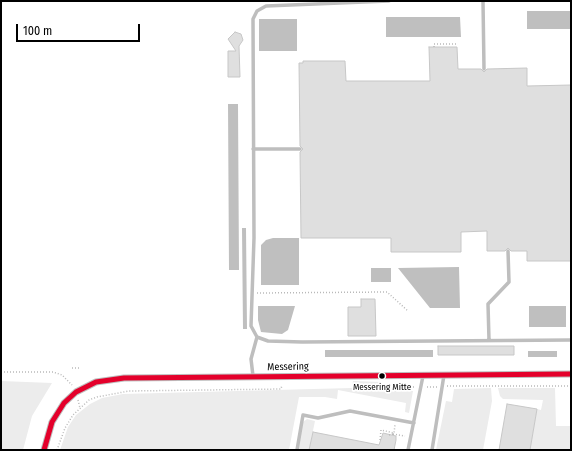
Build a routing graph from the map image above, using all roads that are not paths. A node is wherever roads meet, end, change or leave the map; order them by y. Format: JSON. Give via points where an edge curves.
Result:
{"nodes":[{"id":1,"x":389,"y":1,"type":"edge"},
{"id":2,"x":484,"y":1,"type":"edge"},
{"id":3,"x":484,"y":69,"type":"dead end"},
{"id":4,"x":253,"y":149,"type":"junction"},
{"id":5,"x":300,"y":149,"type":"dead end"},
{"id":6,"x":508,"y":251,"type":"dead end"},
{"id":7,"x":257,"y":337,"type":"junction"},
{"id":8,"x":489,"y":340,"type":"junction"},
{"id":9,"x":571,"y":340,"type":"edge"},
{"id":10,"x":571,"y":374,"type":"edge"},
{"id":11,"x":423,"y":376,"type":"junction"},
{"id":12,"x":444,"y":376,"type":"junction"},
{"id":13,"x":253,"y":377,"type":"junction"},
{"id":14,"x":414,"y":423,"type":"junction"},
{"id":15,"x":44,"y":450,"type":"edge"},
{"id":16,"x":297,"y":450,"type":"edge"},
{"id":17,"x":408,"y":450,"type":"edge"},
{"id":18,"x":432,"y":450,"type":"edge"}],
"edges":[{"from":1,"to":4,"type":"lane","via":[[266,6],[257,11],[252,20]]},
{"from":2,"to":3,"type":"lane"},
{"from":4,"to":5,"type":"lane"},
{"from":4,"to":7,"type":"lane","via":[[254,238],[251,326]]},
{"from":6,"to":8,"type":"lane","via":[[509,282],[488,304]]},
{"from":7,"to":8,"type":"lane","via":[[268,341],[302,342]]},
{"from":7,"to":13,"type":"lane","via":[[251,359]]},
{"from":8,"to":9,"type":"lane"},
{"from":10,"to":12,"type":"street","name":"Messering"},
{"from":11,"to":12,"type":"street","name":"Messering"},
{"from":11,"to":13,"type":"street","name":"Messering"},
{"from":11,"to":14,"type":"lane"},
{"from":12,"to":18,"type":"lane"},
{"from":13,"to":15,"type":"street","name":"Messering","via":[[124,378],[96,382],[76,392],[64,403],[52,422]]},
{"from":14,"to":16,"type":"lane","via":[[350,411],[318,418],[303,415]]},
{"from":14,"to":17,"type":"lane"}]}
